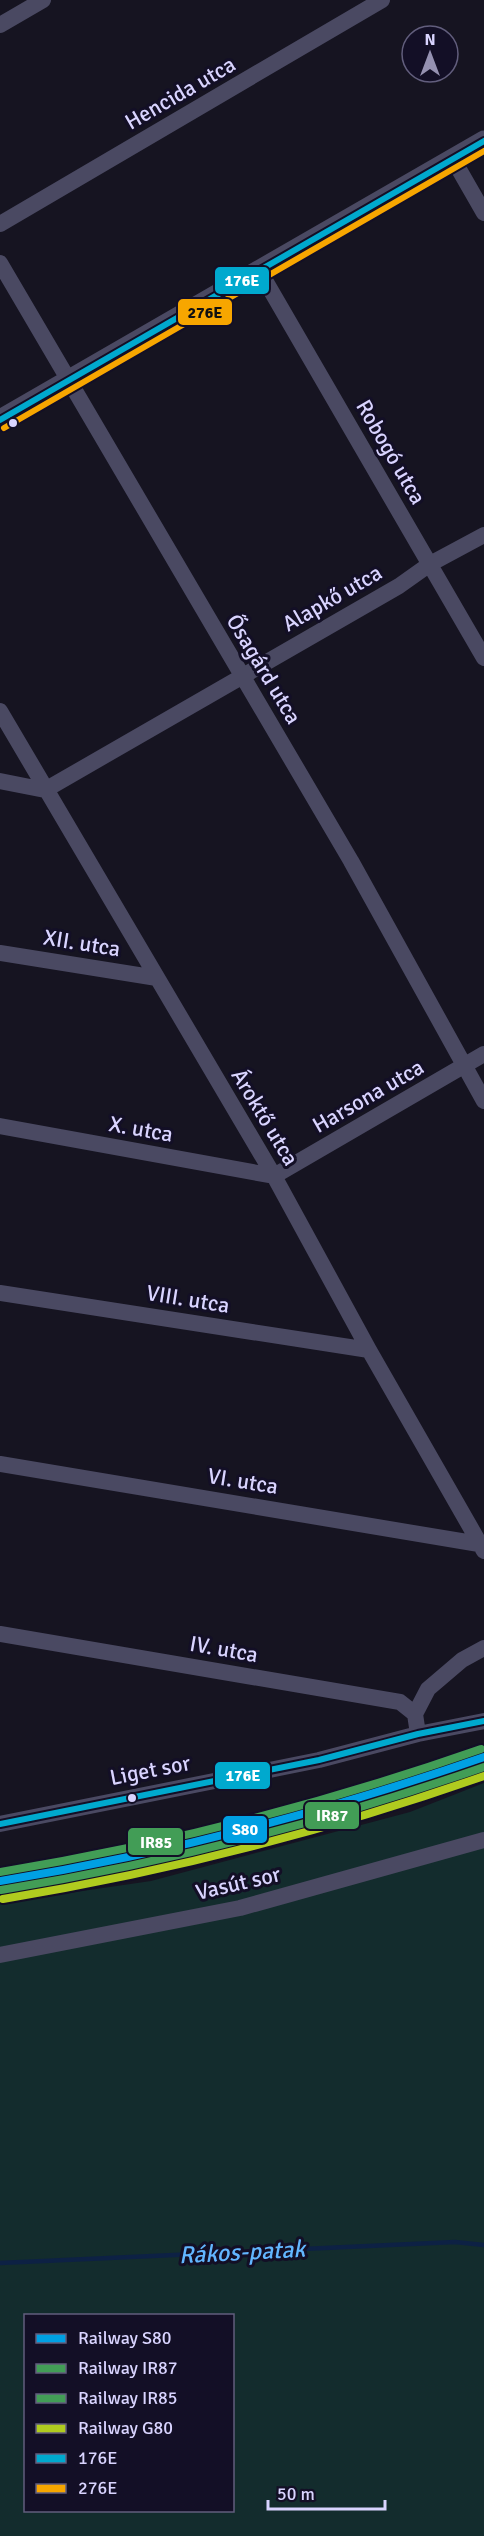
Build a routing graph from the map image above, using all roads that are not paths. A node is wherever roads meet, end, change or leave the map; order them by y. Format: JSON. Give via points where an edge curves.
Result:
{"nodes":[{"id":1,"x":43,"y":0,"type":"edge"},
{"id":2,"x":382,"y":0,"type":"edge"},
{"id":3,"x":0,"y":25,"type":"edge"},
{"id":4,"x":484,"y":141,"type":"edge"},
{"id":5,"x":453,"y":159,"type":"junction"},
{"id":6,"x":484,"y":213,"type":"edge"},
{"id":7,"x":0,"y":224,"type":"edge"},
{"id":8,"x":0,"y":263,"type":"edge"},
{"id":9,"x":259,"y":270,"type":"junction"},
{"id":10,"x":69,"y":380,"type":"junction"},
{"id":11,"x":0,"y":420,"type":"edge"},
{"id":12,"x":484,"y":535,"type":"edge"},
{"id":13,"x":430,"y":564,"type":"junction"},
{"id":14,"x":484,"y":658,"type":"edge"},
{"id":15,"x":241,"y":676,"type":"junction"},
{"id":16,"x":0,"y":711,"type":"edge"},
{"id":17,"x":0,"y":781,"type":"edge"},
{"id":18,"x":45,"y":789,"type":"junction"},
{"id":19,"x":0,"y":953,"type":"edge"},
{"id":20,"x":156,"y":978,"type":"junction"},
{"id":21,"x":484,"y":1054,"type":"edge"},
{"id":22,"x":463,"y":1066,"type":"junction"},
{"id":23,"x":484,"y":1101,"type":"edge"},
{"id":24,"x":0,"y":1126,"type":"edge"},
{"id":25,"x":274,"y":1176,"type":"junction"},
{"id":26,"x":0,"y":1293,"type":"edge"},
{"id":27,"x":369,"y":1350,"type":"junction"},
{"id":28,"x":0,"y":1464,"type":"edge"},
{"id":29,"x":482,"y":1547,"type":"edge"},
{"id":30,"x":0,"y":1634,"type":"edge"},
{"id":31,"x":484,"y":1648,"type":"edge"},
{"id":32,"x":415,"y":1714,"type":"junction"},
{"id":33,"x":484,"y":1721,"type":"edge"},
{"id":34,"x":418,"y":1734,"type":"junction"},
{"id":35,"x":0,"y":1824,"type":"edge"},
{"id":36,"x":484,"y":1840,"type":"edge"},
{"id":37,"x":0,"y":1955,"type":"edge"}],
"edges":[{"from":1,"to":3,"type":"street"},
{"from":2,"to":7,"type":"street","name":"Hencida utca"},
{"from":4,"to":5,"type":"street"},
{"from":5,"to":6,"type":"street"},
{"from":5,"to":9,"type":"street"},
{"from":8,"to":10,"type":"street","name":"Ősagárd utca"},
{"from":9,"to":10,"type":"street"},
{"from":9,"to":13,"type":"street","name":"Robogó utca"},
{"from":10,"to":11,"type":"street"},
{"from":10,"to":15,"type":"street","name":"Ősagárd utca"},
{"from":12,"to":13,"type":"street","name":"Alapkő utca"},
{"from":13,"to":14,"type":"street","name":"Robogó utca"},
{"from":13,"to":15,"type":"street","name":"Alapkő utca","via":[[399,586]]},
{"from":15,"to":18,"type":"street","name":"Alapkő utca"},
{"from":15,"to":22,"type":"street","name":"Ősagárd utca","via":[[351,861]]},
{"from":16,"to":18,"type":"street","name":"Ároktő utca"},
{"from":17,"to":18,"type":"street"},
{"from":18,"to":20,"type":"street","name":"Ároktő utca"},
{"from":19,"to":20,"type":"street","name":"XII. utca"},
{"from":20,"to":25,"type":"street","name":"Ároktő utca"},
{"from":21,"to":22,"type":"street","name":"Harsona utca"},
{"from":22,"to":23,"type":"street","name":"Ősagárd utca"},
{"from":22,"to":25,"type":"street","name":"Harsona utca"},
{"from":24,"to":25,"type":"street","name":"X. utca"},
{"from":25,"to":27,"type":"street","name":"Ároktő utca"},
{"from":26,"to":27,"type":"street","name":"VIII. utca"},
{"from":27,"to":29,"type":"street","name":"Ároktő utca"},
{"from":28,"to":29,"type":"street","name":"VI. utca"},
{"from":30,"to":32,"type":"street","name":"IV. utca","via":[[400,1702]]},
{"from":31,"to":32,"type":"street","via":[[462,1660],[428,1689]]},
{"from":32,"to":34,"type":"street"},
{"from":33,"to":34,"type":"street","name":"Liget sor"},
{"from":34,"to":35,"type":"street","name":"Liget sor","via":[[319,1760]]},
{"from":36,"to":37,"type":"street","name":"Vasút sor","via":[[240,1908]]}]}
